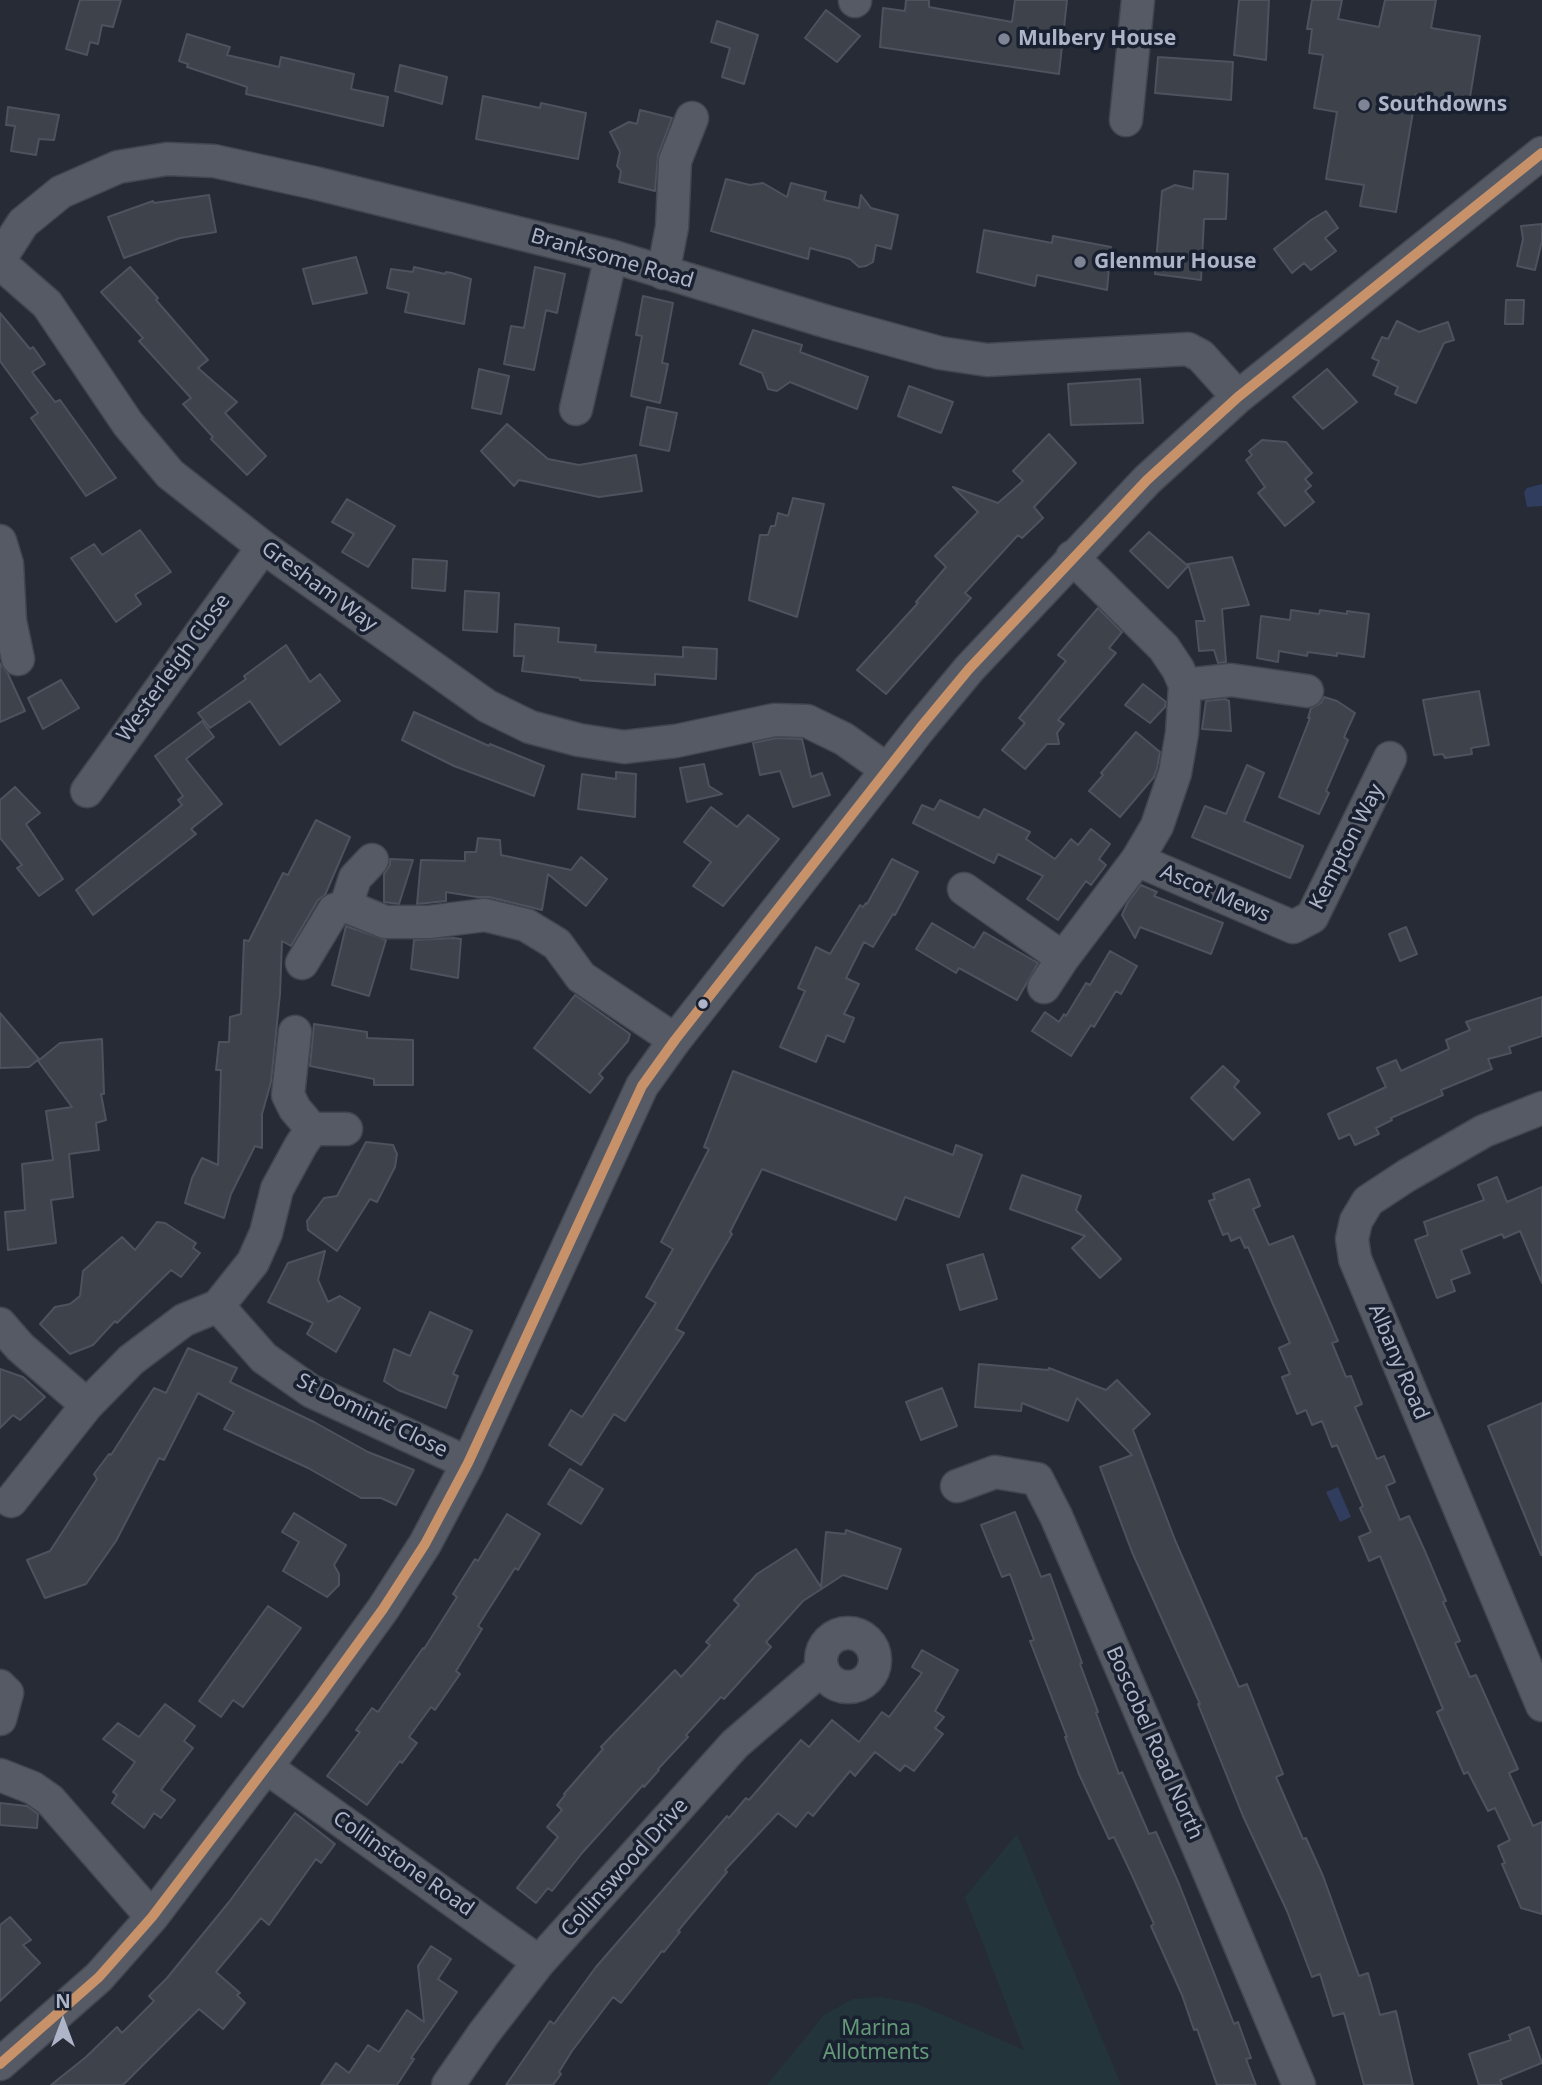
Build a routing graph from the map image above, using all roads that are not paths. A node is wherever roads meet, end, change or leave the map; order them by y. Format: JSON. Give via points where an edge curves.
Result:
{"nodes":[{"id":1,"x":1138,"y":0,"type":"edge"},
{"id":2,"x":692,"y":118,"type":"dead end"},
{"id":3,"x":1126,"y":120,"type":"dead end"},
{"id":4,"x":1542,"y":153,"type":"edge"},
{"id":5,"x":611,"y":256,"type":"junction"},
{"id":6,"x":0,"y":261,"type":"edge"},
{"id":7,"x":663,"y":273,"type":"junction"},
{"id":8,"x":1238,"y":397,"type":"junction"},
{"id":9,"x":575,"y":411,"type":"dead end"},
{"id":10,"x":263,"y":547,"type":"junction"},
{"id":11,"x":4,"y":552,"type":"edge"},
{"id":12,"x":1072,"y":557,"type":"junction"},
{"id":13,"x":5,"y":622,"type":"edge"},
{"id":14,"x":18,"y":659,"type":"dead end"},
{"id":15,"x":1185,"y":685,"type":"junction"},
{"id":16,"x":1307,"y":691,"type":"dead end"},
{"id":17,"x":1390,"y":758,"type":"dead end"},
{"id":18,"x":886,"y":769,"type":"junction"},
{"id":19,"x":87,"y":791,"type":"dead end"},
{"id":20,"x":372,"y":860,"type":"dead end"},
{"id":21,"x":1137,"y":860,"type":"junction"},
{"id":22,"x":964,"y":889,"type":"dead end"},
{"id":23,"x":346,"y":906,"type":"junction"},
{"id":24,"x":1293,"y":927,"type":"joint"},
{"id":25,"x":1063,"y":958,"type":"junction"},
{"id":26,"x":302,"y":963,"type":"dead end"},
{"id":27,"x":1044,"y":986,"type":"dead end"},
{"id":28,"x":295,"y":1032,"type":"dead end"},
{"id":29,"x":674,"y":1040,"type":"junction"},
{"id":30,"x":1542,"y":1108,"type":"edge"},
{"id":31,"x":304,"y":1119,"type":"junction"},
{"id":32,"x":346,"y":1129,"type":"dead end"},
{"id":33,"x":218,"y":1306,"type":"junction"},
{"id":34,"x":0,"y":1324,"type":"edge"},
{"id":35,"x":87,"y":1405,"type":"junction"},
{"id":36,"x":468,"y":1463,"type":"junction"},
{"id":37,"x":957,"y":1486,"type":"dead end"},
{"id":38,"x":26,"y":1490,"type":"dead end"},
{"id":39,"x":822,"y":1669,"type":"dead end"},
{"id":40,"x":0,"y":1686,"type":"edge"},
{"id":41,"x":1542,"y":1705,"type":"edge"},
{"id":42,"x":0,"y":1719,"type":"edge"},
{"id":43,"x":266,"y":1767,"type":"junction"},
{"id":44,"x":0,"y":1775,"type":"edge"},
{"id":45,"x":152,"y":1917,"type":"junction"},
{"id":46,"x":539,"y":1962,"type":"junction"},
{"id":47,"x":0,"y":2064,"type":"edge"},
{"id":48,"x":448,"y":2085,"type":"edge"},
{"id":49,"x":1299,"y":2085,"type":"edge"}],
"edges":[{"from":1,"to":3,"type":"street"},
{"from":2,"to":7,"type":"street","via":[[675,161],[672,227]]},
{"from":4,"to":8,"type":"street"},
{"from":5,"to":6,"type":"street","name":"Branksome Road","via":[[252,169],[214,161],[167,159],[118,167],[61,192],[23,223]]},
{"from":5,"to":7,"type":"street","name":"Branksome Road"},
{"from":5,"to":9,"type":"street"},
{"from":6,"to":10,"type":"street","name":"Gresham Way","via":[[47,304],[128,425],[170,474]]},
{"from":7,"to":8,"type":"street","name":"Branksome Road","via":[[940,353],[999,359],[1188,349],[1201,356]]},
{"from":8,"to":12,"type":"street"},
{"from":10,"to":18,"type":"street","name":"Gresham Way","via":[[487,706],[530,727],[624,747],[774,720],[807,721],[844,739]]},
{"from":10,"to":19,"type":"street","name":"Westerleigh Close"},
{"from":11,"to":13,"type":"street"},
{"from":12,"to":15,"type":"street","via":[[1164,648]]},
{"from":12,"to":18,"type":"street","via":[[969,669]]},
{"from":13,"to":14,"type":"street"},
{"from":15,"to":16,"type":"street","via":[[1231,680]]},
{"from":15,"to":21,"type":"street","via":[[1175,773],[1157,826]]},
{"from":17,"to":24,"type":"street","name":"Kempton Way","via":[[1312,917]]},
{"from":18,"to":29,"type":"street"},
{"from":20,"to":23,"type":"street","via":[[355,878]]},
{"from":21,"to":24,"type":"street","name":"Ascot Mews"},
{"from":21,"to":25,"type":"street"},
{"from":22,"to":25,"type":"street"},
{"from":23,"to":26,"type":"street","via":[[334,910]]},
{"from":23,"to":29,"type":"street","via":[[385,922],[485,915],[526,925],[558,944],[581,977]]},
{"from":25,"to":27,"type":"street"},
{"from":28,"to":31,"type":"street","via":[[288,1096]]},
{"from":29,"to":36,"type":"street","via":[[642,1086]]},
{"from":30,"to":41,"type":"street","name":"Albany Road","via":[[1484,1131],[1368,1201],[1356,1221],[1352,1240],[1354,1259]]},
{"from":31,"to":32,"type":"street"},
{"from":31,"to":33,"type":"street","via":[[301,1145],[277,1189],[253,1262]]},
{"from":33,"to":35,"type":"street","via":[[184,1320],[131,1360]]},
{"from":33,"to":36,"type":"street","name":"St Dominic Close","via":[[264,1358],[311,1391]]},
{"from":34,"to":35,"type":"street"},
{"from":35,"to":38,"type":"street"},
{"from":36,"to":43,"type":"street","via":[[425,1544],[383,1609]]},
{"from":37,"to":49,"type":"street","name":"Boscobel Road North","via":[[995,1472],[1037,1479]]},
{"from":39,"to":46,"type":"street","name":"Collinswood Drive","via":[[735,1744]]},
{"from":40,"to":42,"type":"street","via":[[7,1693]]},
{"from":43,"to":45,"type":"street"},
{"from":43,"to":46,"type":"street","name":"Collinstone Road"},
{"from":44,"to":45,"type":"street","via":[[50,1800]]},
{"from":45,"to":47,"type":"street","via":[[99,1977]]},
{"from":46,"to":48,"type":"street","name":"Collinswood Drive"}]}
